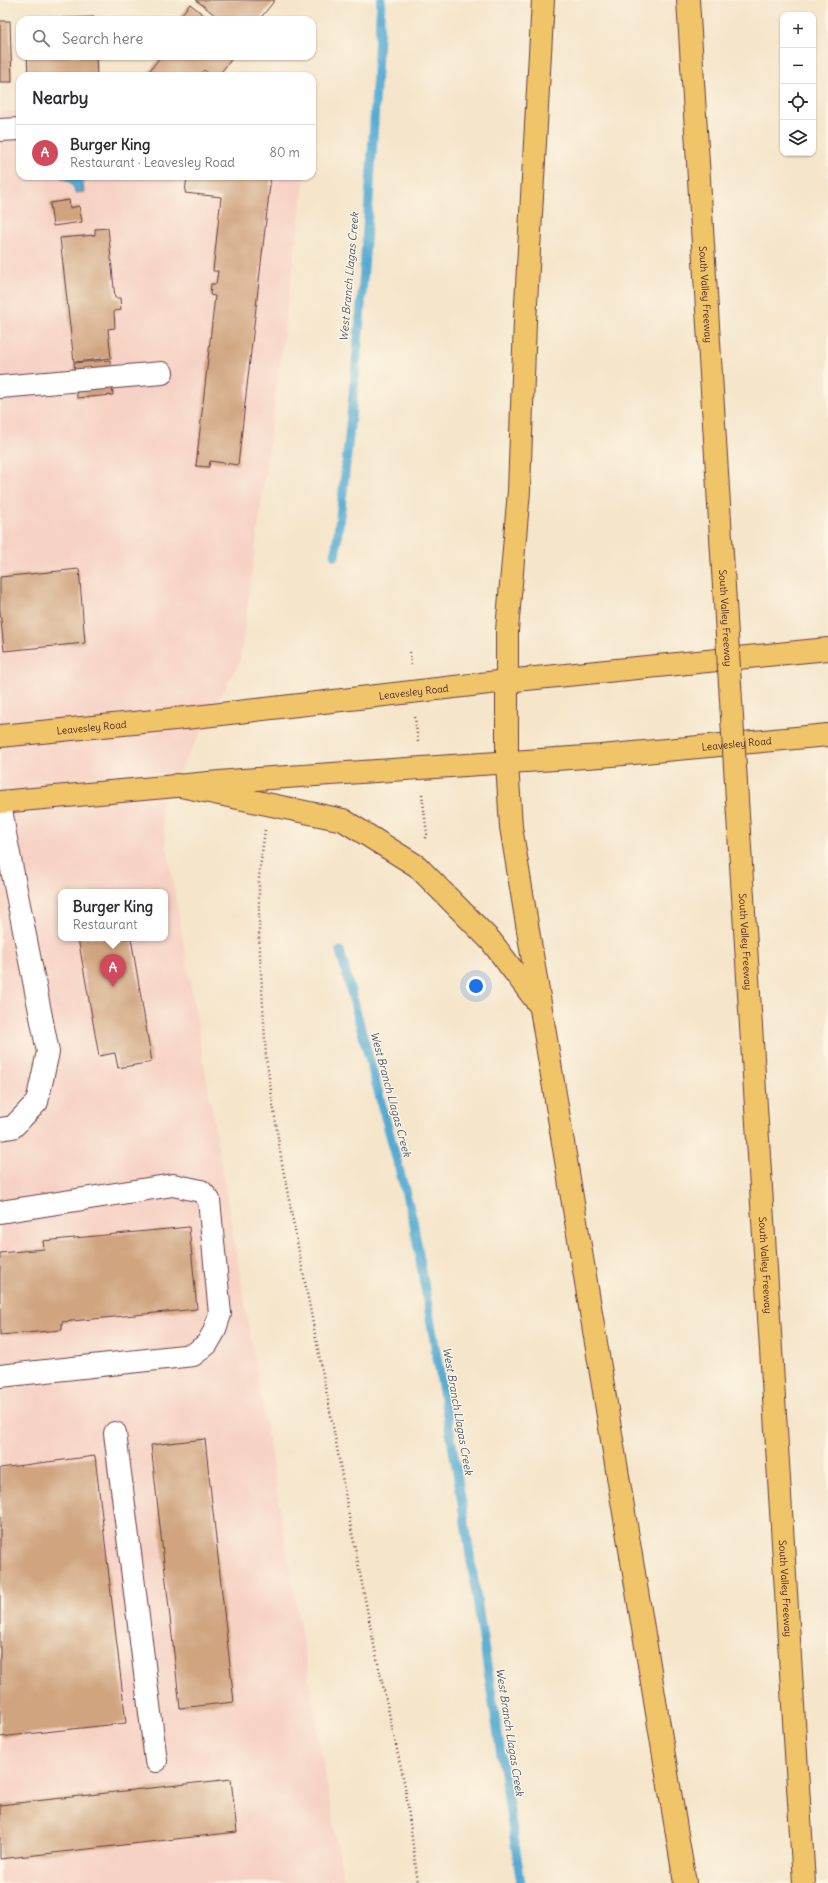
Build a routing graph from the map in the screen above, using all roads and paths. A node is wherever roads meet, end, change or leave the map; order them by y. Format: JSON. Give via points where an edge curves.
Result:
{"nodes":[{"id":1,"x":543,"y":0,"type":"edge"},
{"id":2,"x":688,"y":0,"type":"edge"},
{"id":3,"x":16,"y":129,"type":"edge"},
{"id":4,"x":0,"y":130,"type":"edge"},
{"id":5,"x":162,"y":373,"type":"dead end"},
{"id":6,"x":0,"y":387,"type":"edge"},
{"id":7,"x":828,"y":649,"type":"edge"},
{"id":8,"x":410,"y":652,"type":"dead end"},
{"id":9,"x":506,"y":681,"type":"junction"},
{"id":10,"x":413,"y":692,"type":"junction"},
{"id":11,"x":828,"y":735,"type":"edge"},
{"id":12,"x":0,"y":736,"type":"edge"},
{"id":13,"x":507,"y":763,"type":"junction"},
{"id":14,"x":420,"y":768,"type":"junction"},
{"id":15,"x":176,"y":785,"type":"junction"},
{"id":16,"x":0,"y":802,"type":"edge"},
{"id":17,"x":269,"y":804,"type":"junction"},
{"id":18,"x":423,"y":841,"type":"dead end"},
{"id":19,"x":7,"y":877,"type":"edge"},
{"id":20,"x":540,"y":1006,"type":"junction"},
{"id":21,"x":0,"y":1129,"type":"edge"},
{"id":22,"x":0,"y":1212,"type":"edge"},
{"id":23,"x":0,"y":1376,"type":"edge"},
{"id":24,"x":115,"y":1433,"type":"dead end"},
{"id":25,"x":156,"y":1761,"type":"dead end"},
{"id":26,"x":418,"y":1883,"type":"edge"},
{"id":27,"x":685,"y":1883,"type":"edge"},
{"id":28,"x":804,"y":1883,"type":"edge"}],
"edges":[{"from":1,"to":9,"type":"main road","via":[[525,321],[519,491],[507,630]]},
{"from":2,"to":28,"type":"main road","name":"South Valley Freeway","bridge":true},
{"from":3,"to":4,"type":"lane"},
{"from":5,"to":6,"type":"lane"},
{"from":7,"to":9,"type":"main road","name":"Leavesley Road"},
{"from":8,"to":10,"type":"path"},
{"from":9,"to":10,"type":"main road","name":"Leavesley Road"},
{"from":9,"to":13,"type":"main road"},
{"from":10,"to":12,"type":"main road","name":"Leavesley Road","via":[[188,718]]},
{"from":10,"to":14,"type":"path"},
{"from":11,"to":13,"type":"main road","name":"Leavesley Road"},
{"from":13,"to":14,"type":"main road","name":"Leavesley Road"},
{"from":13,"to":20,"type":"main road","via":[[512,842]]},
{"from":14,"to":15,"type":"main road","name":"Leavesley Road"},
{"from":14,"to":18,"type":"path","via":[[427,834]]},
{"from":15,"to":16,"type":"main road","name":"Leavesley Road"},
{"from":15,"to":17,"type":"main road"},
{"from":16,"to":19,"type":"lane"},
{"from":17,"to":20,"type":"main road","via":[[343,820],[417,866],[491,941]]},
{"from":17,"to":26,"type":"path","via":[[259,876],[259,938],[266,1057],[282,1164],[350,1522],[405,1786]]},
{"from":19,"to":21,"type":"lane","via":[[48,1052],[37,1102],[13,1127]]},
{"from":20,"to":27,"type":"main road"},
{"from":22,"to":23,"type":"lane","via":[[173,1185],[201,1191],[209,1200],[220,1314],[207,1344],[193,1355]]},
{"from":24,"to":25,"type":"lane"}]}
